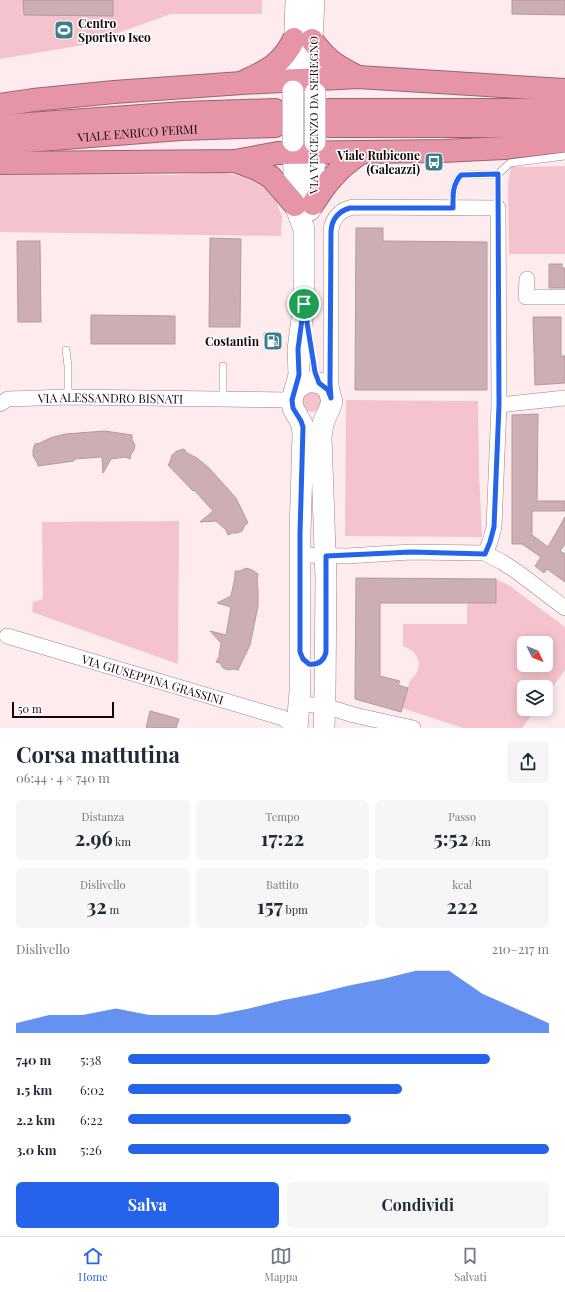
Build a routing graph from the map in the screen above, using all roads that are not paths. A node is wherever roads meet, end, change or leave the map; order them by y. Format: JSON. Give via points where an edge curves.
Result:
{"nodes":[{"id":1,"x":296,"y":0,"type":"edge"},
{"id":2,"x":314,"y":0,"type":"edge"},
{"id":3,"x":303,"y":40,"type":"junction"},
{"id":4,"x":358,"y":77,"type":"junction"},
{"id":5,"x":242,"y":83,"type":"junction"},
{"id":6,"x":293,"y":86,"type":"junction"},
{"id":7,"x":315,"y":86,"type":"junction"},
{"id":8,"x":565,"y":90,"type":"edge"},
{"id":9,"x":0,"y":105,"type":"edge"},
{"id":10,"x":565,"y":110,"type":"edge"},
{"id":11,"x":329,"y":118,"type":"dead end"},
{"id":12,"x":523,"y":118,"type":"junction"},
{"id":13,"x":0,"y":126,"type":"edge"},
{"id":14,"x":565,"y":126,"type":"edge"},
{"id":15,"x":565,"y":141,"type":"edge"},
{"id":16,"x":0,"y":143,"type":"edge"},
{"id":17,"x":315,"y":147,"type":"junction"},
{"id":18,"x":362,"y":152,"type":"junction"},
{"id":19,"x":293,"y":153,"type":"junction"},
{"id":20,"x":565,"y":156,"type":"edge"},
{"id":21,"x":235,"y":162,"type":"junction"},
{"id":22,"x":0,"y":163,"type":"edge"},
{"id":23,"x":498,"y":174,"type":"junction"},
{"id":24,"x":304,"y":204,"type":"junction"},
{"id":25,"x":453,"y":208,"type":"junction"},
{"id":26,"x":498,"y":208,"type":"junction"},
{"id":27,"x":527,"y":279,"type":"dead end"},
{"id":28,"x":565,"y":297,"type":"edge"},
{"id":29,"x":304,"y":304,"type":"junction"},
{"id":30,"x":66,"y":350,"type":"dead end"},
{"id":31,"x":224,"y":366,"type":"dead end"},
{"id":32,"x":68,"y":397,"type":"junction"},
{"id":33,"x":326,"y":398,"type":"junction"},
{"id":34,"x":565,"y":398,"type":"edge"},
{"id":35,"x":223,"y":399,"type":"junction"},
{"id":36,"x":295,"y":401,"type":"junction"},
{"id":37,"x":0,"y":404,"type":"edge"},
{"id":38,"x":499,"y":405,"type":"junction"},
{"id":39,"x":485,"y":554,"type":"junction"},
{"id":40,"x":300,"y":555,"type":"junction"},
{"id":41,"x":326,"y":556,"type":"junction"},
{"id":42,"x":565,"y":608,"type":"edge"},
{"id":43,"x":7,"y":636,"type":"dead end"},
{"id":44,"x":300,"y":652,"type":"junction"},
{"id":45,"x":326,"y":652,"type":"junction"},
{"id":46,"x":300,"y":704,"type":"junction"},
{"id":47,"x":325,"y":706,"type":"junction"},
{"id":48,"x":296,"y":728,"type":"edge"},
{"id":49,"x":324,"y":728,"type":"edge"},
{"id":50,"x":413,"y":728,"type":"edge"}],
"edges":[{"from":1,"to":3,"type":"main road","name":"VIA VINCENZO DA SEREGNO"},
{"from":2,"to":3,"type":"main road","name":"VIA VINCENZO DA SEREGNO"},
{"from":3,"to":4,"type":"highway","via":[[332,62]]},
{"from":3,"to":5,"type":"highway","via":[[264,72]]},
{"from":3,"to":6,"type":"main road","name":"VIA VINCENZO DA SEREGNO"},
{"from":3,"to":7,"type":"main road","name":"VIA VINCENZO DA SEREGNO"},
{"from":4,"to":7,"type":"highway"},
{"from":4,"to":8,"type":"highway"},
{"from":5,"to":6,"type":"highway"},
{"from":5,"to":9,"type":"highway","via":[[114,92]]},
{"from":6,"to":7,"type":"highway"},
{"from":6,"to":19,"type":"main road","name":"VIA VINCENZO DA SEREGNO","bridge":true},
{"from":7,"to":17,"type":"main road","name":"VIA VINCENZO DA SEREGNO","bridge":true},
{"from":10,"to":12,"type":"highway"},
{"from":11,"to":12,"type":"highway"},
{"from":12,"to":14,"type":"highway"},
{"from":13,"to":16,"type":"highway","name":"VIALE ENRICO FERMI","via":[[183,113],[275,118],[181,129]]},
{"from":15,"to":18,"type":"highway","via":[[504,148]]},
{"from":17,"to":18,"type":"highway"},
{"from":17,"to":19,"type":"highway"},
{"from":17,"to":24,"type":"main road","name":"VIA VINCENZO DA SEREGNO"},
{"from":18,"to":24,"type":"highway","via":[[344,165]]},
{"from":19,"to":21,"type":"highway","via":[[278,153]]},
{"from":19,"to":24,"type":"main road","name":"VIA VINCENZO DA SEREGNO"},
{"from":20,"to":23,"type":"lane","via":[[510,163]]},
{"from":21,"to":22,"type":"highway"},
{"from":21,"to":24,"type":"highway","via":[[258,169]]},
{"from":23,"to":25,"type":"lane","via":[[461,175],[453,190]]},
{"from":23,"to":26,"type":"lane"},
{"from":24,"to":29,"type":"main road","name":"VIA VINCENZO DA SEREGNO"},
{"from":25,"to":26,"type":"street"},
{"from":25,"to":33,"type":"street","via":[[354,207],[336,216],[331,231],[330,385]]},
{"from":26,"to":38,"type":"street"},
{"from":27,"to":28,"type":"street","via":[[526,297]]},
{"from":29,"to":33,"type":"main road","name":"VIA VINCENZO DA SEREGNO","via":[[315,372]]},
{"from":29,"to":36,"type":"main road","name":"VIA VINCENZO DA SEREGNO"},
{"from":30,"to":32,"type":"lane"},
{"from":31,"to":35,"type":"lane"},
{"from":32,"to":35,"type":"street","name":"VIA ALESSANDRO BISNATI"},
{"from":32,"to":37,"type":"street","name":"VIA ALESSANDRO BISNATI","via":[[8,399]]},
{"from":33,"to":36,"type":"main road","via":[[307,382]]},
{"from":33,"to":36,"type":"main road","via":[[321,419],[313,421],[304,420]]},
{"from":33,"to":41,"type":"main road","via":[[321,437]]},
{"from":34,"to":38,"type":"street"},
{"from":35,"to":36,"type":"street","name":"VIA ALESSANDRO BISNATI"},
{"from":36,"to":40,"type":"main road","name":"VIA VINCENZO DA SEREGNO","via":[[303,434]]},
{"from":38,"to":39,"type":"street","via":[[494,527]]},
{"from":39,"to":41,"type":"street","via":[[411,552]]},
{"from":39,"to":42,"type":"street","via":[[516,571]]},
{"from":40,"to":41,"type":"street"},
{"from":40,"to":44,"type":"main road","name":"VIA VINCENZO DA SEREGNO"},
{"from":41,"to":45,"type":"main road"},
{"from":43,"to":48,"type":"street","name":"VIA GIUSEPPINA GRASSINI","via":[[283,718]]},
{"from":44,"to":45,"type":"street","via":[[303,659],[311,664],[321,661]]},
{"from":44,"to":46,"type":"main road","name":"VIA VINCENZO DA SEREGNO"},
{"from":45,"to":47,"type":"main road"},
{"from":46,"to":47,"type":"street"},
{"from":46,"to":48,"type":"main road","name":"VIA VINCENZO DA SEREGNO"},
{"from":47,"to":49,"type":"main road"},
{"from":47,"to":50,"type":"street"}]}
